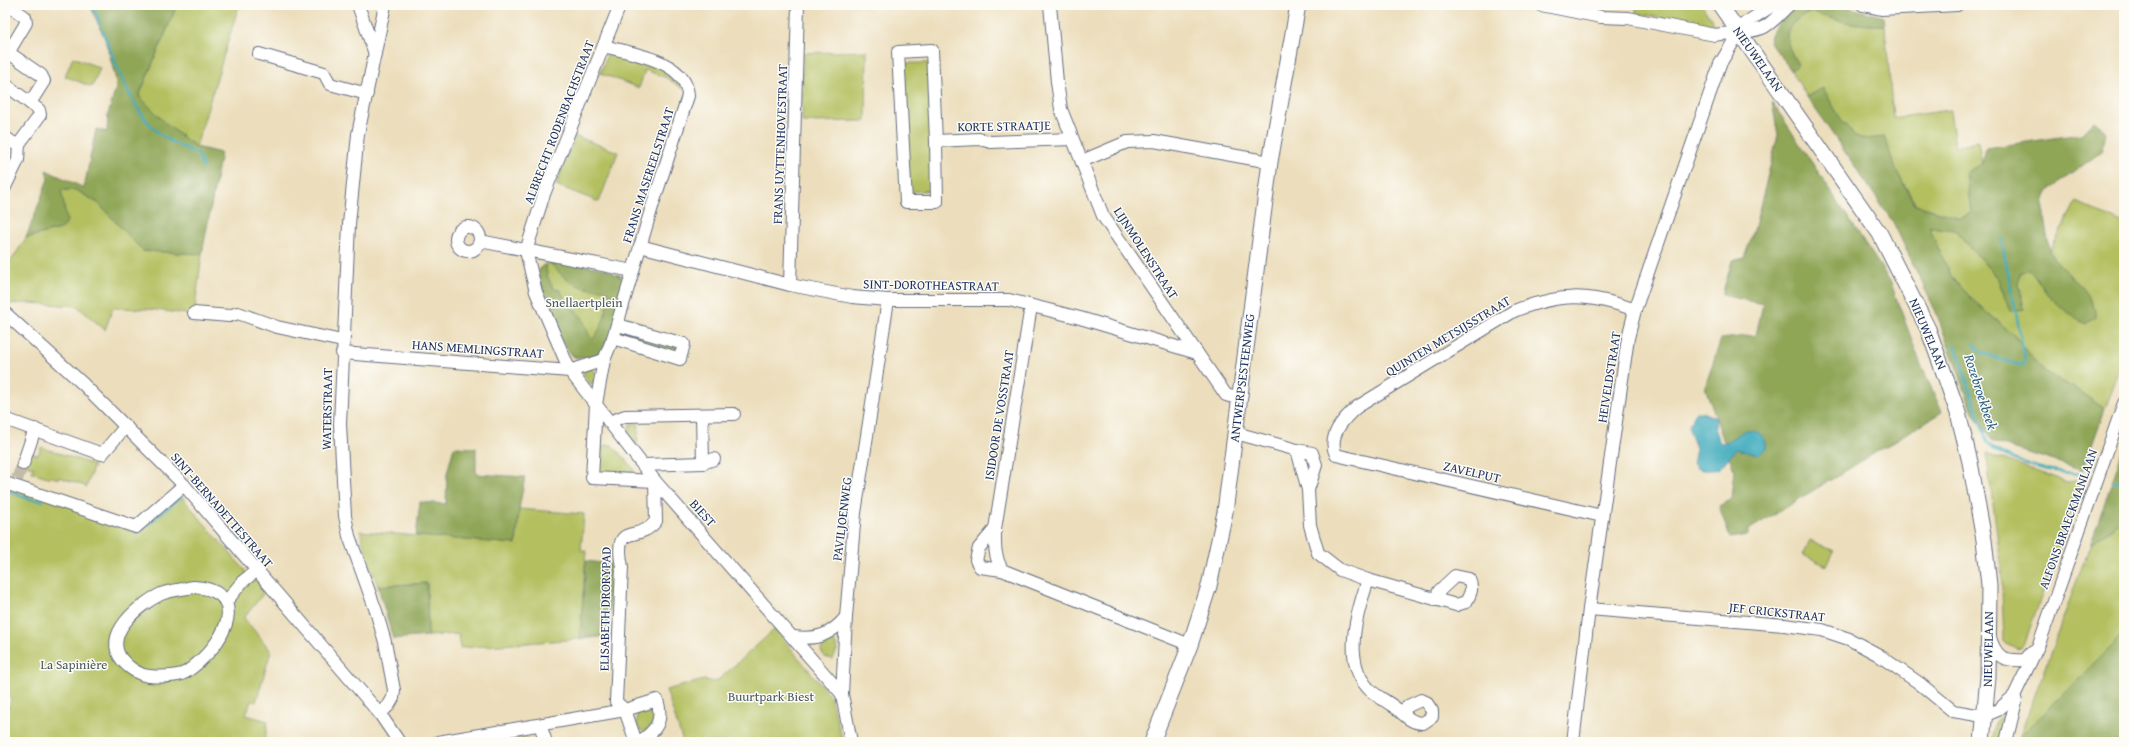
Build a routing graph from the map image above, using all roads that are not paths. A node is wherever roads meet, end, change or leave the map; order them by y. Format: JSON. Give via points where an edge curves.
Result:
{"nodes":[{"id":1,"x":8,"y":5,"type":"edge"},
{"id":2,"x":358,"y":5,"type":"edge"},
{"id":3,"x":385,"y":5,"type":"edge"},
{"id":4,"x":620,"y":5,"type":"edge"},
{"id":5,"x":798,"y":5,"type":"edge"},
{"id":6,"x":1050,"y":5,"type":"edge"},
{"id":7,"x":1298,"y":5,"type":"edge"},
{"id":8,"x":1541,"y":5,"type":"edge"},
{"id":9,"x":1720,"y":5,"type":"edge"},
{"id":10,"x":1773,"y":5,"type":"edge"},
{"id":11,"x":1789,"y":5,"type":"edge"},
{"id":12,"x":1863,"y":5,"type":"edge"},
{"id":13,"x":1957,"y":5,"type":"edge"},
{"id":14,"x":1740,"y":33,"type":"junction"},
{"id":15,"x":604,"y":46,"type":"junction"},
{"id":16,"x":260,"y":54,"type":"dead end"},
{"id":17,"x":7,"y":55,"type":"edge"},
{"id":18,"x":376,"y":55,"type":"junction"},
{"id":19,"x":5,"y":84,"type":"edge"},
{"id":20,"x":367,"y":94,"type":"junction"},
{"id":21,"x":30,"y":103,"type":"junction"},
{"id":22,"x":5,"y":137,"type":"edge"},
{"id":23,"x":1072,"y":139,"type":"junction"},
{"id":24,"x":936,"y":142,"type":"junction"},
{"id":25,"x":19,"y":144,"type":"junction"},
{"id":26,"x":1082,"y":161,"type":"junction"},
{"id":27,"x":1270,"y":162,"type":"junction"},
{"id":28,"x":5,"y":187,"type":"edge"},
{"id":29,"x":480,"y":241,"type":"dead end"},
{"id":30,"x":640,"y":246,"type":"junction"},
{"id":31,"x":526,"y":251,"type":"junction"},
{"id":32,"x":632,"y":271,"type":"junction"},
{"id":33,"x":790,"y":285,"type":"junction"},
{"id":34,"x":888,"y":300,"type":"junction"},
{"id":35,"x":1031,"y":306,"type":"junction"},
{"id":36,"x":1636,"y":310,"type":"junction"},
{"id":37,"x":194,"y":313,"type":"dead end"},
{"id":38,"x":8,"y":321,"type":"edge"},
{"id":39,"x":618,"y":325,"type":"junction"},
{"id":40,"x":613,"y":338,"type":"junction"},
{"id":41,"x":342,"y":341,"type":"junction"},
{"id":42,"x":1197,"y":353,"type":"junction"},
{"id":43,"x":342,"y":354,"type":"junction"},
{"id":44,"x":604,"y":360,"type":"junction"},
{"id":45,"x":570,"y":371,"type":"junction"},
{"id":46,"x":1240,"y":399,"type":"junction"},
{"id":47,"x":2124,"y":403,"type":"edge"},
{"id":48,"x":596,"y":404,"type":"junction"},
{"id":49,"x":734,"y":414,"type":"dead end"},
{"id":50,"x":702,"y":415,"type":"junction"},
{"id":51,"x":5,"y":419,"type":"edge"},
{"id":52,"x":609,"y":422,"type":"junction"},
{"id":53,"x":126,"y":426,"type":"junction"},
{"id":54,"x":35,"y":429,"type":"junction"},
{"id":55,"x":1236,"y":433,"type":"junction"},
{"id":56,"x":1297,"y":450,"type":"junction"},
{"id":57,"x":1336,"y":455,"type":"joint"},
{"id":58,"x":23,"y":464,"type":"tunnel mouth"},
{"id":59,"x":643,"y":465,"type":"junction"},
{"id":60,"x":656,"y":480,"type":"junction"},
{"id":61,"x":12,"y":483,"type":"edge"},
{"id":62,"x":184,"y":485,"type":"junction"},
{"id":63,"x":1308,"y":490,"type":"junction"},
{"id":64,"x":1602,"y":516,"type":"junction"},
{"id":65,"x":995,"y":529,"type":"junction"},
{"id":66,"x":1002,"y":570,"type":"junction"},
{"id":67,"x":256,"y":571,"type":"junction"},
{"id":68,"x":1368,"y":580,"type":"junction"},
{"id":69,"x":1436,"y":600,"type":"dead end"},
{"id":70,"x":226,"y":602,"type":"junction"},
{"id":71,"x":1589,"y":609,"type":"junction"},
{"id":72,"x":846,"y":617,"type":"junction"},
{"id":73,"x":1989,"y":634,"type":"junction"},
{"id":74,"x":794,"y":637,"type":"junction"},
{"id":75,"x":2039,"y":644,"type":"junction"},
{"id":76,"x":1190,"y":645,"type":"junction"},
{"id":77,"x":842,"y":694,"type":"junction"},
{"id":78,"x":2014,"y":696,"type":"junction"},
{"id":79,"x":625,"y":710,"type":"junction"},
{"id":80,"x":1402,"y":712,"type":"dead end"},
{"id":81,"x":380,"y":714,"type":"junction"},
{"id":82,"x":1986,"y":715,"type":"junction"},
{"id":83,"x":540,"y":725,"type":"junction"},
{"id":84,"x":399,"y":742,"type":"edge"},
{"id":85,"x":438,"y":742,"type":"edge"},
{"id":86,"x":546,"y":742,"type":"edge"},
{"id":87,"x":638,"y":742,"type":"edge"},
{"id":88,"x":851,"y":742,"type":"edge"},
{"id":89,"x":1152,"y":742,"type":"edge"},
{"id":90,"x":1573,"y":742,"type":"edge"},
{"id":91,"x":1982,"y":742,"type":"edge"},
{"id":92,"x":2006,"y":742,"type":"edge"}],
"edges":[{"from":1,"to":17,"type":"street","via":[[25,17],[26,23]]},
{"from":2,"to":18,"type":"street"},
{"from":3,"to":18,"type":"street","name":"WATERSTRAAT"},
{"from":4,"to":15,"type":"street","name":"ALBRECHT RODENBACHSTRAAT"},
{"from":5,"to":33,"type":"street","name":"FRANS UYTTENHOVESTRAAT"},
{"from":6,"to":23,"type":"street","name":"LIJNMOLENSTRAAT","via":[[1061,109]]},
{"from":7,"to":27,"type":"main road","name":"ANTWERPSESTEENWEG"},
{"from":8,"to":14,"type":"street","via":[[1715,35]]},
{"from":9,"to":14,"type":"main road","name":"NIEUWELAAN"},
{"from":10,"to":14,"type":"street","name":"HEIVELDSTRAAT","via":[[1744,24]]},
{"from":11,"to":14,"type":"street","via":[[1763,28]]},
{"from":12,"to":13,"type":"street","via":[[1881,9]]},
{"from":14,"to":36,"type":"street","name":"HEIVELDSTRAAT","via":[[1717,73]]},
{"from":14,"to":73,"type":"main road","name":"NIEUWELAAN","via":[[1880,234],[1928,329],[1958,413],[1970,462],[1987,563]]},
{"from":15,"to":30,"type":"street","name":"FRANS MASEREELSTRAAT","via":[[671,67],[682,76],[688,87],[688,96]]},
{"from":15,"to":31,"type":"street","name":"ALBRECHT RODENBACHSTRAAT","via":[[544,194]]},
{"from":16,"to":20,"type":"street","via":[[324,73],[330,84]]},
{"from":17,"to":21,"type":"street","via":[[41,75],[44,81]]},
{"from":18,"to":20,"type":"street","name":"WATERSTRAAT"},
{"from":19,"to":21,"type":"street"},
{"from":20,"to":41,"type":"street","name":"WATERSTRAAT","via":[[358,134],[351,201]]},
{"from":21,"to":25,"type":"street","via":[[39,110],[40,115]]},
{"from":22,"to":25,"type":"street"},
{"from":23,"to":24,"type":"street","name":"KORTE STRAATJE","via":[[991,142],[979,139]]},
{"from":23,"to":26,"type":"street","name":"LIJNMOLENSTRAAT"},
{"from":24,"to":24,"type":"street","via":[[932,50],[898,52],[906,202],[937,202]]},
{"from":25,"to":28,"type":"street","via":[[18,160]]},
{"from":26,"to":27,"type":"street","via":[[1127,142],[1154,141]]},
{"from":26,"to":42,"type":"street","name":"LIJNMOLENSTRAAT","via":[[1103,216]]},
{"from":27,"to":46,"type":"main road","name":"ANTWERPSESTEENWEG"},
{"from":29,"to":31,"type":"street"},
{"from":30,"to":32,"type":"street","name":"FRANS MASEREELSTRAAT"},
{"from":30,"to":33,"type":"street","name":"SINT-DOROTHEASTRAAT"},
{"from":31,"to":32,"type":"street"},
{"from":31,"to":45,"type":"street","via":[[536,292]]},
{"from":32,"to":39,"type":"street","name":"FRANS MASEREELSTRAAT"},
{"from":33,"to":34,"type":"street","name":"SINT-DOROTHEASTRAAT","via":[[852,297]]},
{"from":34,"to":35,"type":"street","name":"SINT-DOROTHEASTRAAT","via":[[1009,300]]},
{"from":34,"to":72,"type":"street","name":"PAVILJOENWEG","via":[[855,513]]},
{"from":35,"to":42,"type":"street","name":"SINT-DOROTHEASTRAAT"},
{"from":35,"to":65,"type":"street","name":"ISIDOOR DE VOSSTRAAT"},
{"from":36,"to":57,"type":"street","name":"QUINTEN METSIJSSTRAAT","via":[[1592,298],[1562,298],[1541,300],[1514,311],[1357,407],[1336,429]]},
{"from":36,"to":64,"type":"street","name":"HEIVELDSTRAAT","via":[[1628,338]]},
{"from":37,"to":41,"type":"street","via":[[229,316],[238,313],[277,327]]},
{"from":38,"to":53,"type":"street","name":"SINT-BERNADETTESTRAAT","via":[[45,348]]},
{"from":39,"to":40,"type":"street","name":"FRANS MASEREELSTRAAT"},
{"from":39,"to":40,"type":"street","via":[[684,344],[680,359]]},
{"from":40,"to":44,"type":"street","name":"FRANS MASEREELSTRAAT"},
{"from":41,"to":43,"type":"street","name":"WATERSTRAAT"},
{"from":42,"to":46,"type":"street","name":"LIJNMOLENSTRAAT","via":[[1226,395]]},
{"from":43,"to":45,"type":"street","name":"HANS MEMLINGSTRAAT"},
{"from":43,"to":81,"type":"street","name":"WATERSTRAAT","via":[[340,432],[345,516],[378,618],[394,690],[389,705]]},
{"from":44,"to":45,"type":"street"},
{"from":44,"to":48,"type":"street","name":"FRANS MASEREELSTRAAT"},
{"from":45,"to":48,"type":"street"},
{"from":46,"to":55,"type":"main road","name":"ANTWERPSESTEENWEG"},
{"from":47,"to":75,"type":"street","name":"ALFONS BRAECKMANLAAN"},
{"from":48,"to":52,"type":"street","name":"BIEST"},
{"from":48,"to":60,"type":"street","name":"FRANS MASEREELSTRAAT","via":[[592,478]]},
{"from":49,"to":50,"type":"street"},
{"from":50,"to":52,"type":"street","via":[[625,416]]},
{"from":50,"to":59,"type":"street","via":[[709,461]]},
{"from":51,"to":54,"type":"street"},
{"from":52,"to":59,"type":"street","name":"BIEST"},
{"from":53,"to":54,"type":"street","via":[[102,454]]},
{"from":53,"to":62,"type":"street","name":"SINT-BERNADETTESTRAAT"},
{"from":54,"to":58,"type":"street"},
{"from":55,"to":56,"type":"street"},
{"from":55,"to":76,"type":"main road","name":"ANTWERPSESTEENWEG","via":[[1209,586]]},
{"from":56,"to":63,"type":"street"},
{"from":56,"to":63,"type":"street","via":[[1312,453],[1316,465]]},
{"from":57,"to":64,"type":"street","name":"ZAVELPUT"},
{"from":59,"to":60,"type":"street","name":"BIEST"},
{"from":60,"to":74,"type":"street","name":"BIEST"},
{"from":60,"to":79,"type":"street","name":"ELISABETH DRORYPAD","via":[[656,521],[647,531],[628,534],[621,540],[618,549],[622,567],[616,702]]},
{"from":61,"to":62,"type":"street","via":[[136,527]]},
{"from":62,"to":67,"type":"street","name":"SINT-BERNADETTESTRAAT"},
{"from":63,"to":68,"type":"street","via":[[1310,525],[1318,553],[1340,570]]},
{"from":64,"to":71,"type":"street","name":"HEIVELDSTRAAT"},
{"from":65,"to":66,"type":"street","name":"ISIDOOR DE VOSSTRAAT","via":[[995,552]]},
{"from":65,"to":66,"type":"street","via":[[979,548],[976,560],[980,567]]},
{"from":66,"to":76,"type":"street"},
{"from":67,"to":70,"type":"street","via":[[242,582]]},
{"from":67,"to":81,"type":"street","name":"SINT-BERNADETTESTRAAT"},
{"from":68,"to":69,"type":"street"},
{"from":68,"to":80,"type":"street","via":[[1355,633],[1354,666],[1368,689]]},
{"from":70,"to":70,"type":"street","via":[[229,615],[224,631],[206,654],[183,673],[162,677],[145,676],[119,656],[116,642],[119,633],[135,611],[153,598],[166,592],[194,587],[208,588],[219,594]]},
{"from":71,"to":82,"type":"street","name":"JEF CRICKSTRAAT","via":[[1822,630],[1878,654],[1953,711]]},
{"from":71,"to":90,"type":"street","name":"HEIVELDSTRAAT"},
{"from":72,"to":74,"type":"street","via":[[835,630],[809,639]]},
{"from":72,"to":77,"type":"street","name":"PAVILJOENWEG"},
{"from":73,"to":75,"type":"street","name":"ALFONS BRAECKMANLAAN","via":[[1995,652],[2002,658],[2025,660]]},
{"from":73,"to":82,"type":"main road","name":"NIEUWELAAN"},
{"from":74,"to":77,"type":"street","name":"BIEST"},
{"from":75,"to":78,"type":"street","name":"ALFONS BRAECKMANLAAN"},
{"from":76,"to":89,"type":"main road","name":"ANTWERPSESTEENWEG"},
{"from":77,"to":88,"type":"street","name":"PAVILJOENWEG"},
{"from":78,"to":82,"type":"street","name":"ALFONS BRAECKMANLAAN","via":[[1998,710]]},
{"from":78,"to":92,"type":"street","name":"ALFONS BRAECKMANLAAN","via":[[2016,701]]},
{"from":79,"to":83,"type":"street"},
{"from":79,"to":87,"type":"street"},
{"from":79,"to":87,"type":"street","via":[[657,700],[661,718],[657,727]]},
{"from":81,"to":84,"type":"street","name":"SINT-BERNADETTESTRAAT"},
{"from":82,"to":91,"type":"main road","name":"NIEUWELAAN"},
{"from":83,"to":85,"type":"street"},
{"from":83,"to":86,"type":"street"}]}
